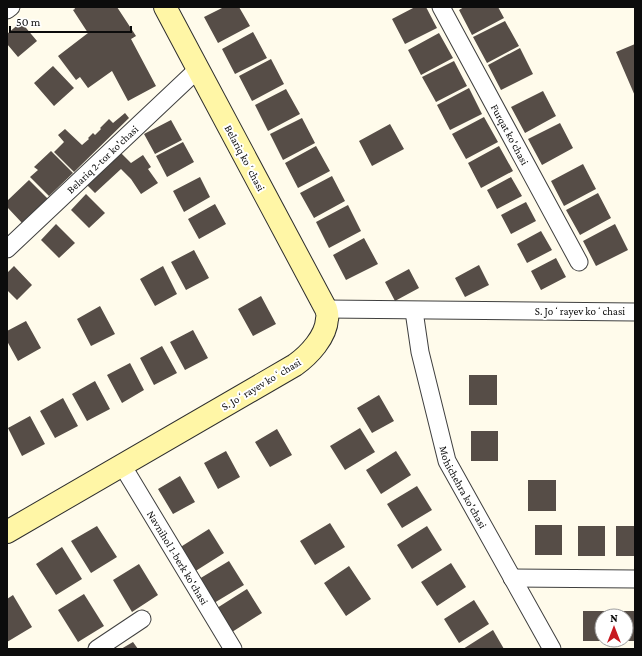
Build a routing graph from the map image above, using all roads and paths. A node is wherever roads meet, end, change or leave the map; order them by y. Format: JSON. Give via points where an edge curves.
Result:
{"nodes":[{"id":1,"x":10,"y":7,"type":"edge"},
{"id":2,"x":165,"y":7,"type":"edge"},
{"id":3,"x":441,"y":7,"type":"edge"},
{"id":4,"x":7,"y":10,"type":"edge"},
{"id":5,"x":198,"y":70,"type":"junction"},
{"id":6,"x":7,"y":249,"type":"edge"},
{"id":7,"x":580,"y":262,"type":"dead end"},
{"id":8,"x":326,"y":309,"type":"junction"},
{"id":9,"x":414,"y":311,"type":"junction"},
{"id":10,"x":635,"y":312,"type":"edge"},
{"id":11,"x":122,"y":465,"type":"junction"},
{"id":12,"x":7,"y":532,"type":"edge"},
{"id":13,"x":512,"y":578,"type":"junction"},
{"id":14,"x":635,"y":579,"type":"edge"},
{"id":15,"x":142,"y":619,"type":"dead end"},
{"id":16,"x":97,"y":649,"type":"edge"},
{"id":17,"x":233,"y":649,"type":"edge"},
{"id":18,"x":552,"y":649,"type":"edge"}],
"edges":[{"from":1,"to":4,"type":"street"},
{"from":2,"to":5,"type":"street","name":"Belariq koʻchasi"},
{"from":3,"to":7,"type":"street","name":"Furqat ko'chasi"},
{"from":5,"to":6,"type":"street","name":"Belariq 2-tor ko'chasi"},
{"from":5,"to":8,"type":"street","name":"Belariq koʻchasi"},
{"from":8,"to":9,"type":"street","name":"S. Joʻrayev koʻchasi"},
{"from":8,"to":11,"type":"street","name":"S. Joʻrayev koʻchasi","via":[[328,318],[322,334],[308,354],[295,366]]},
{"from":9,"to":10,"type":"street","name":"S. Joʻrayev koʻchasi"},
{"from":9,"to":13,"type":"street","name":"Mohichehra ko'chasi","via":[[420,352],[447,461]]},
{"from":11,"to":12,"type":"street","name":"S. Joʻrayev koʻchasi"},
{"from":11,"to":17,"type":"street","name":"Navnihol 1-berk ko'chasi"},
{"from":13,"to":14,"type":"street"},
{"from":13,"to":18,"type":"street","name":"Mohichehra ko'chasi"},
{"from":15,"to":16,"type":"street"}]}
